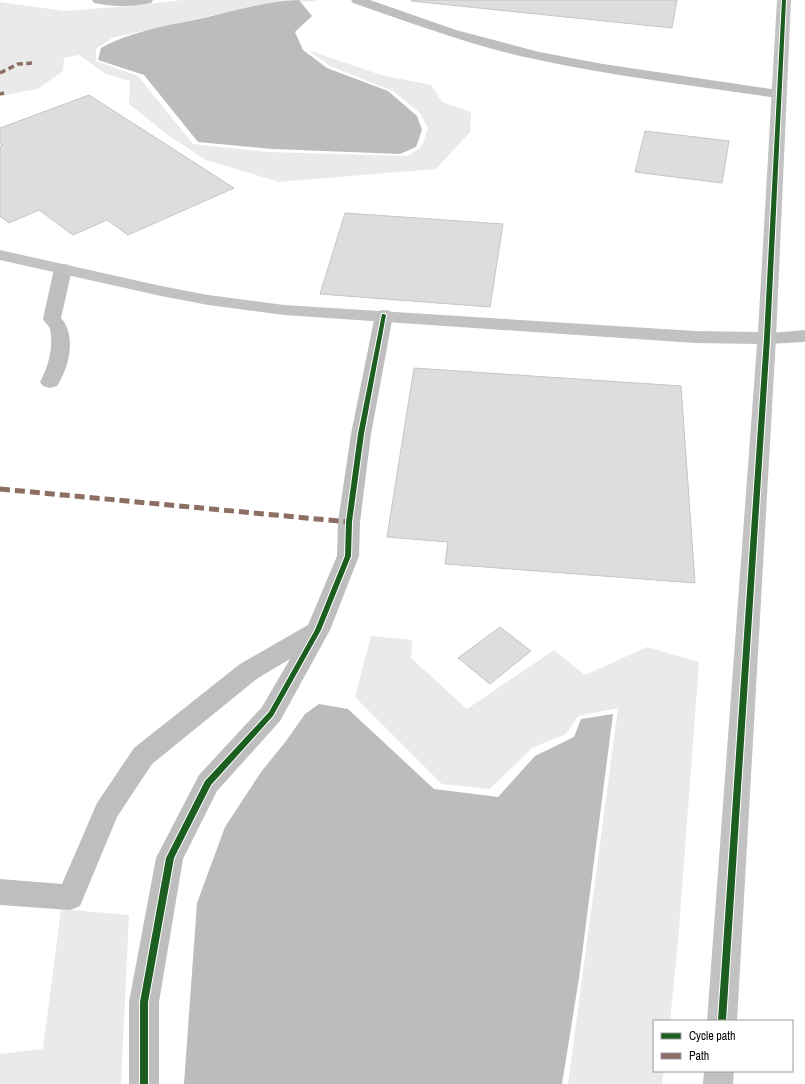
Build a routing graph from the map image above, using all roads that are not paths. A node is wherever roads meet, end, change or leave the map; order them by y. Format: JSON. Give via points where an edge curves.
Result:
{"nodes":[{"id":1,"x":99,"y":0,"type":"edge"},
{"id":2,"x":146,"y":0,"type":"edge"},
{"id":3,"x":358,"y":0,"type":"edge"},
{"id":4,"x":784,"y":0,"type":"edge"},
{"id":5,"x":124,"y":1,"type":"edge"},
{"id":6,"x":778,"y":94,"type":"junction"},
{"id":7,"x":0,"y":255,"type":"edge"},
{"id":8,"x":63,"y":269,"type":"junction"},
{"id":9,"x":384,"y":315,"type":"junction"},
{"id":10,"x":805,"y":336,"type":"edge"},
{"id":11,"x":767,"y":338,"type":"junction"},
{"id":12,"x":50,"y":382,"type":"dead end"},
{"id":13,"x":318,"y":630,"type":"junction"},
{"id":14,"x":0,"y":892,"type":"edge"},
{"id":15,"x":722,"y":1020,"type":"edge"},
{"id":16,"x":719,"y":1072,"type":"edge"},
{"id":17,"x":144,"y":1084,"type":"edge"},
{"id":18,"x":718,"y":1084,"type":"edge"}],
"edges":[{"from":1,"to":5,"type":"street"},
{"from":2,"to":5,"type":"street"},
{"from":3,"to":6,"type":"street","via":[[451,33],[538,56]]},
{"from":4,"to":6,"type":"street"},
{"from":6,"to":11,"type":"street"},
{"from":7,"to":8,"type":"street"},
{"from":8,"to":9,"type":"street","via":[[208,300],[284,310]]},
{"from":8,"to":12,"type":"street","via":[[52,320],[59,327],[58,368]]},
{"from":9,"to":11,"type":"street","via":[[695,337]]},
{"from":9,"to":13,"type":"street","via":[[361,434],[349,522],[348,556]]},
{"from":10,"to":11,"type":"street"},
{"from":11,"to":15,"type":"street"},
{"from":13,"to":14,"type":"street","via":[[249,671],[143,756],[106,811],[70,897]]},
{"from":13,"to":17,"type":"street","via":[[271,714],[208,783],[170,858],[144,1002]]},
{"from":16,"to":18,"type":"street"}]}
